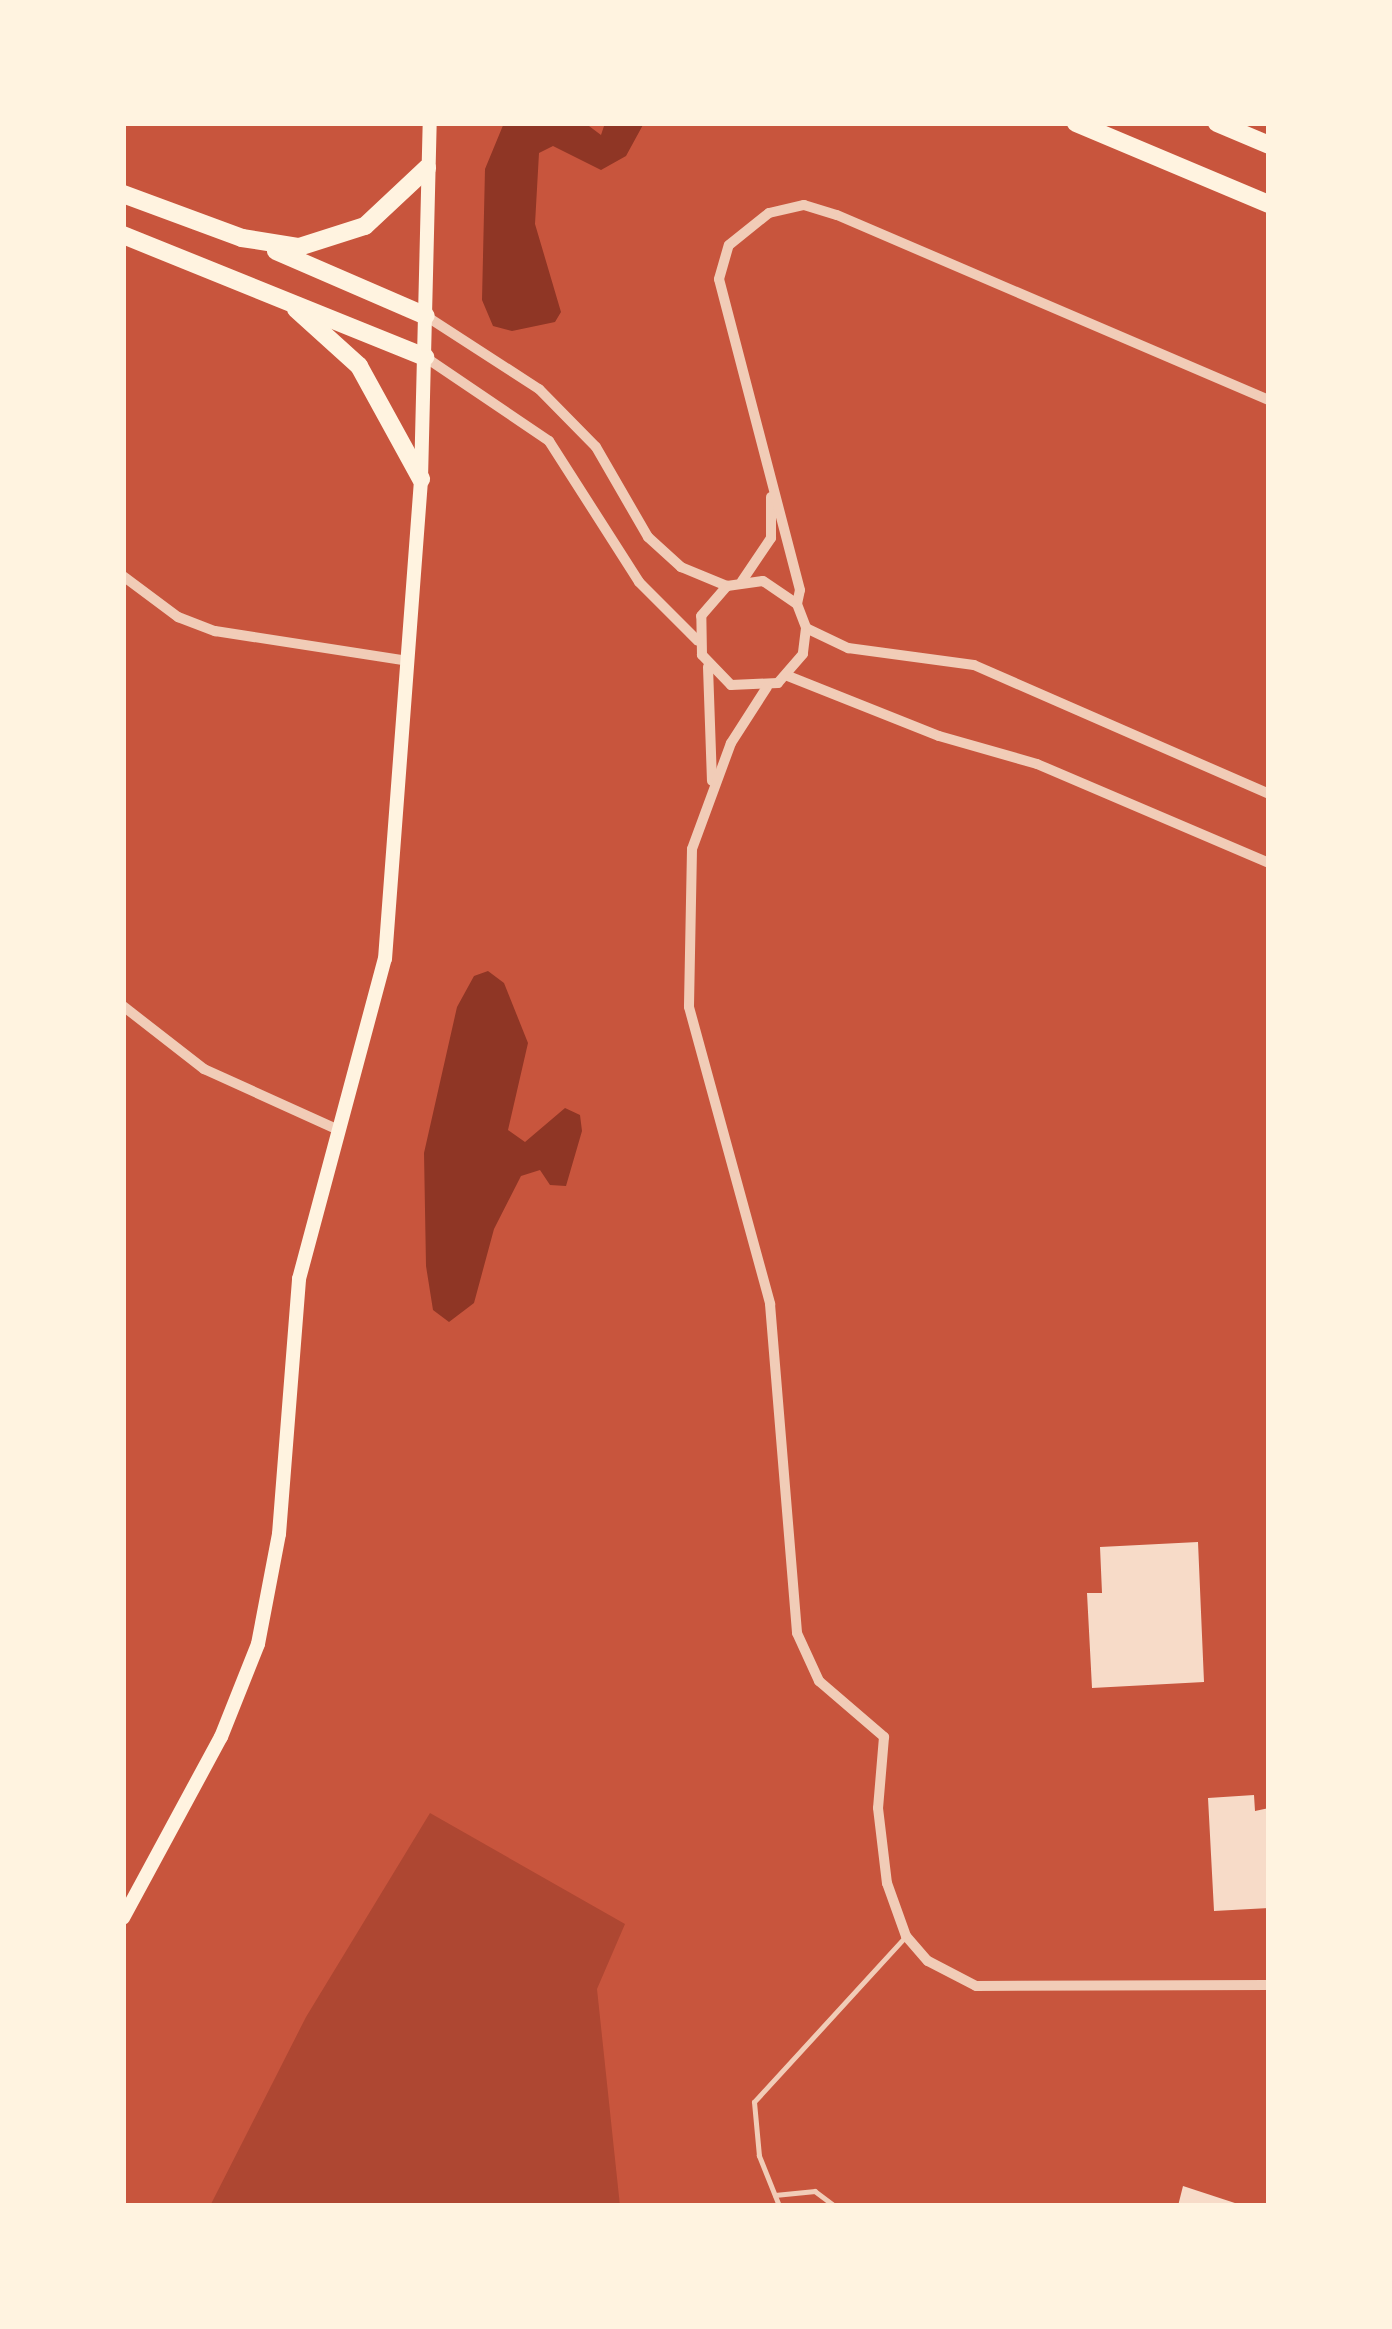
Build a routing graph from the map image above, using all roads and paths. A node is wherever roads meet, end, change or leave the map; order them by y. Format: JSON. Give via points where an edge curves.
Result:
{"nodes":[{"id":1,"x":430,"y":123,"type":"edge"},
{"id":2,"x":1076,"y":123,"type":"edge"},
{"id":3,"x":1217,"y":123,"type":"edge"},
{"id":4,"x":1240,"y":123,"type":"edge"},
{"id":5,"x":1269,"y":144,"type":"edge"},
{"id":6,"x":427,"y":168,"type":"junction"},
{"id":7,"x":123,"y":194,"type":"edge"},
{"id":8,"x":1269,"y":204,"type":"edge"},
{"id":9,"x":123,"y":235,"type":"edge"},
{"id":10,"x":242,"y":238,"type":"junction"},
{"id":11,"x":282,"y":299,"type":"junction"},
{"id":12,"x":426,"y":316,"type":"junction"},
{"id":13,"x":425,"y":357,"type":"junction"},
{"id":14,"x":1269,"y":400,"type":"edge"},
{"id":15,"x":421,"y":478,"type":"junction"},
{"id":16,"x":770,"y":482,"type":"junction"},
{"id":17,"x":123,"y":576,"type":"edge"},
{"id":18,"x":742,"y":581,"type":"junction"},
{"id":19,"x":727,"y":586,"type":"junction"},
{"id":20,"x":797,"y":604,"type":"junction"},
{"id":21,"x":806,"y":628,"type":"junction"},
{"id":22,"x":698,"y":641,"type":"junction"},
{"id":23,"x":408,"y":662,"type":"junction"},
{"id":24,"x":708,"y":668,"type":"junction"},
{"id":25,"x":788,"y":676,"type":"junction"},
{"id":26,"x":767,"y":687,"type":"junction"},
{"id":27,"x":712,"y":784,"type":"junction"},
{"id":28,"x":1269,"y":794,"type":"edge"},
{"id":29,"x":1269,"y":863,"type":"edge"},
{"id":30,"x":123,"y":1006,"type":"edge"},
{"id":31,"x":336,"y":1129,"type":"junction"},
{"id":32,"x":123,"y":1918,"type":"edge"},
{"id":33,"x":906,"y":1936,"type":"junction"},
{"id":34,"x":1269,"y":1985,"type":"edge"},
{"id":35,"x":775,"y":2195,"type":"junction"},
{"id":36,"x":779,"y":2206,"type":"edge"},
{"id":37,"x":835,"y":2206,"type":"edge"}],
"edges":[{"from":1,"to":6,"type":"main road"},
{"from":2,"to":8,"type":"highway"},
{"from":3,"to":5,"type":"highway"},
{"from":4,"to":5,"type":"highway"},
{"from":6,"to":10,"type":"highway","via":[[393,207],[333,240],[299,247]]},
{"from":6,"to":12,"type":"main road"},
{"from":7,"to":10,"type":"highway"},
{"from":9,"to":11,"type":"highway"},
{"from":10,"to":12,"type":"highway"},
{"from":11,"to":13,"type":"highway"},
{"from":11,"to":15,"type":"highway","via":[[359,366]]},
{"from":12,"to":13,"type":"main road"},
{"from":12,"to":19,"type":"street","via":[[539,389],[596,447],[648,537],[681,567]]},
{"from":13,"to":15,"type":"main road"},
{"from":13,"to":22,"type":"street","via":[[549,441],[639,582]]},
{"from":14,"to":16,"type":"street","via":[[804,205],[769,213],[729,244],[719,279]]},
{"from":15,"to":23,"type":"main road"},
{"from":16,"to":18,"type":"street","via":[[771,538]]},
{"from":16,"to":20,"type":"street"},
{"from":17,"to":23,"type":"street","via":[[178,617],[215,631]]},
{"from":18,"to":19,"type":"street"},
{"from":18,"to":20,"type":"street","via":[[782,590]]},
{"from":19,"to":22,"type":"street","via":[[700,616]]},
{"from":20,"to":21,"type":"street"},
{"from":21,"to":25,"type":"street","via":[[803,655]]},
{"from":21,"to":28,"type":"street","via":[[848,648],[974,665]]},
{"from":22,"to":24,"type":"street"},
{"from":23,"to":31,"type":"main road","via":[[385,959]]},
{"from":24,"to":26,"type":"street","via":[[731,685]]},
{"from":24,"to":27,"type":"street"},
{"from":25,"to":26,"type":"street"},
{"from":25,"to":29,"type":"street","via":[[939,736],[1036,764]]},
{"from":26,"to":27,"type":"street"},
{"from":27,"to":33,"type":"street","via":[[692,849],[692,1027],[770,1304],[797,1633],[820,1681],[884,1737],[878,1808],[887,1883]]},
{"from":30,"to":31,"type":"street","via":[[204,1069]]},
{"from":31,"to":32,"type":"main road","via":[[299,1279],[279,1534],[258,1644],[221,1737]]},
{"from":33,"to":34,"type":"street","via":[[928,1960],[976,1986]]},
{"from":33,"to":35,"type":"lane","via":[[754,2102],[759,2156]]},
{"from":35,"to":36,"type":"lane"},
{"from":35,"to":37,"type":"lane","via":[[815,2191]]}]}
